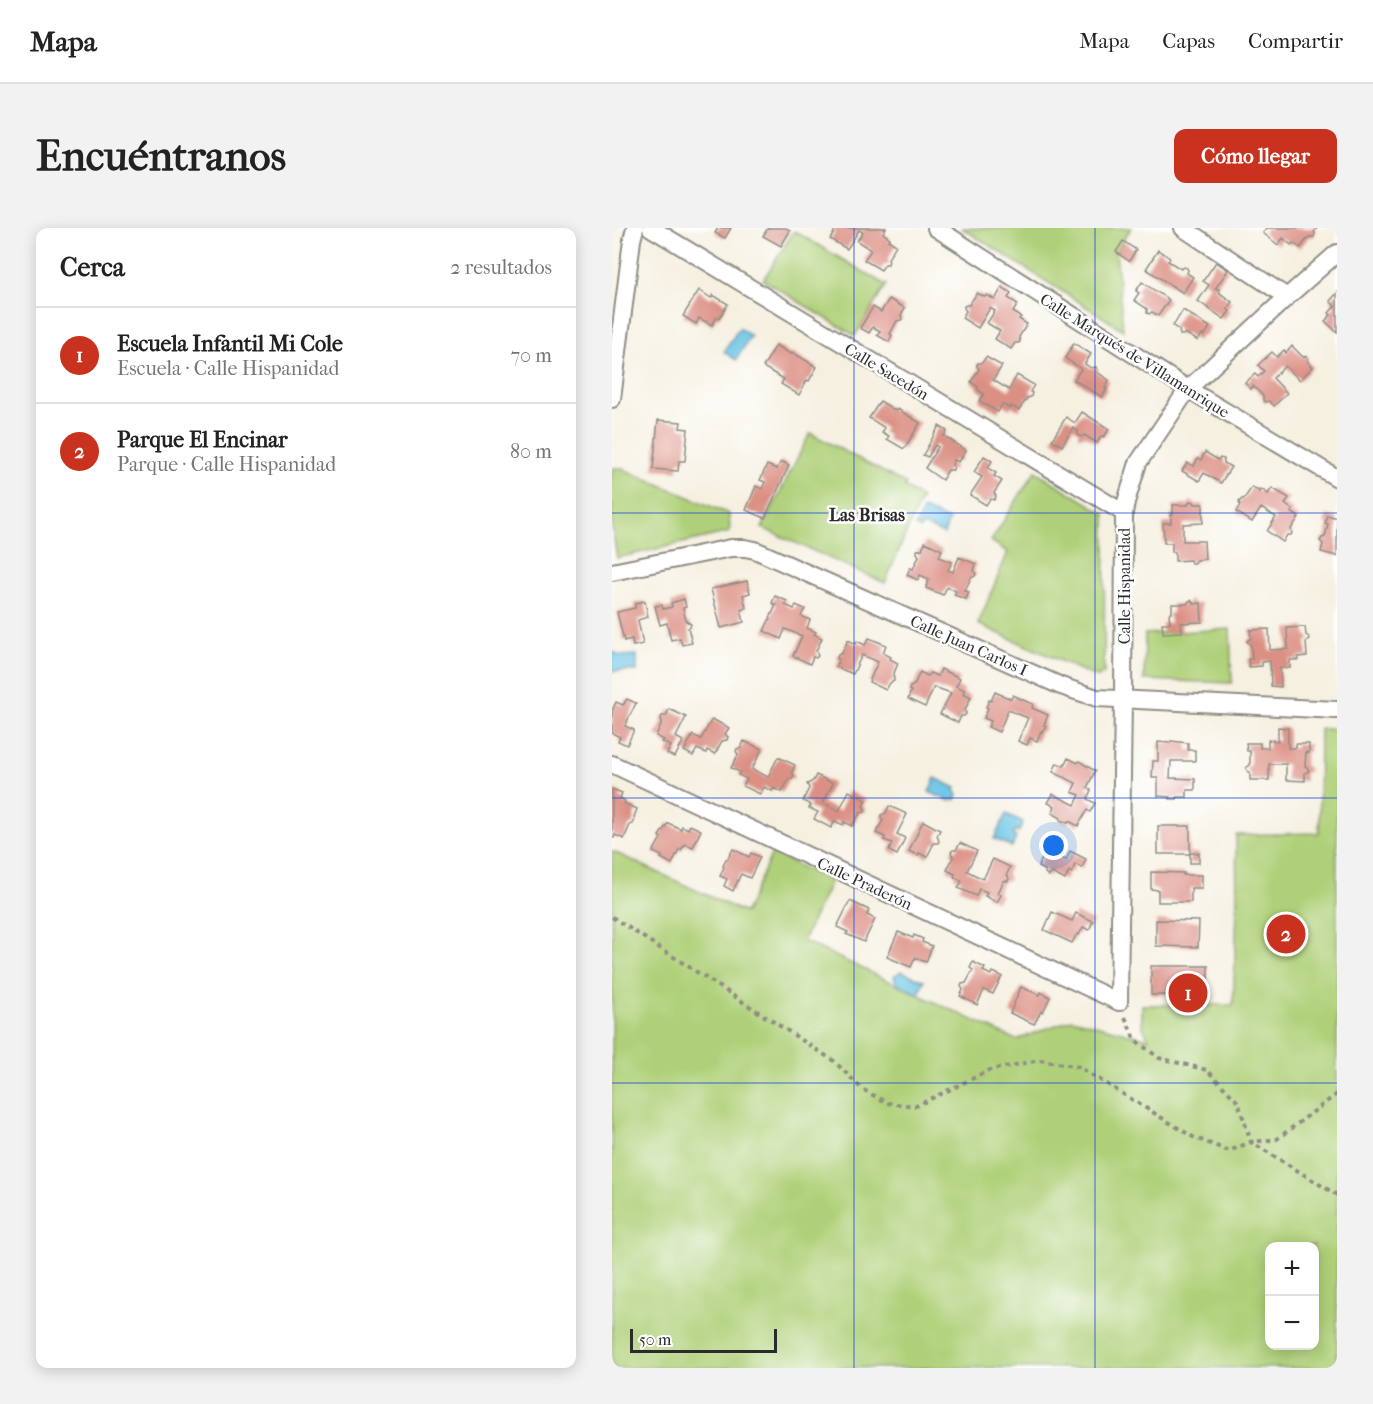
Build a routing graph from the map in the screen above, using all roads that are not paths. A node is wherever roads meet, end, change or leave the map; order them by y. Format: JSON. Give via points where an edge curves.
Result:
{"nodes":[{"id":1,"x":635,"y":228,"type":"edge"},
{"id":2,"x":651,"y":228,"type":"edge"},
{"id":3,"x":936,"y":228,"type":"edge"},
{"id":4,"x":1183,"y":228,"type":"edge"},
{"id":5,"x":1337,"y":254,"type":"edge"},
{"id":6,"x":1287,"y":297,"type":"junction"},
{"id":7,"x":1188,"y":388,"type":"junction"},
{"id":8,"x":612,"y":399,"type":"edge"},
{"id":9,"x":1337,"y":478,"type":"edge"},
{"id":10,"x":1124,"y":513,"type":"junction"},
{"id":11,"x":612,"y":572,"type":"edge"},
{"id":12,"x":1123,"y":700,"type":"junction"},
{"id":13,"x":1337,"y":710,"type":"edge"},
{"id":14,"x":612,"y":764,"type":"edge"},
{"id":15,"x":1119,"y":1002,"type":"joint"}],
"edges":[{"from":1,"to":8,"type":"street"},
{"from":2,"to":10,"type":"street","name":"Calle Sacedón"},
{"from":3,"to":7,"type":"street","name":"Calle Marqués de Villamanrique"},
{"from":4,"to":6,"type":"street"},
{"from":5,"to":6,"type":"street","name":"Calle Hispanidad"},
{"from":6,"to":7,"type":"street","name":"Calle Hispanidad"},
{"from":7,"to":9,"type":"street","name":"Calle Marqués de Villamanrique"},
{"from":7,"to":10,"type":"street","name":"Calle Hispanidad","via":[[1138,463]]},
{"from":10,"to":12,"type":"street","name":"Calle Hispanidad"},
{"from":11,"to":12,"type":"street","name":"Calle Juan Carlos I","via":[[731,548],[755,550],[1061,686],[1097,698]]},
{"from":12,"to":13,"type":"street","name":"Calle Juan Carlos I"},
{"from":12,"to":15,"type":"street","name":"Calle Hispanidad"},
{"from":14,"to":15,"type":"street","name":"Calle Praderón"}]}
